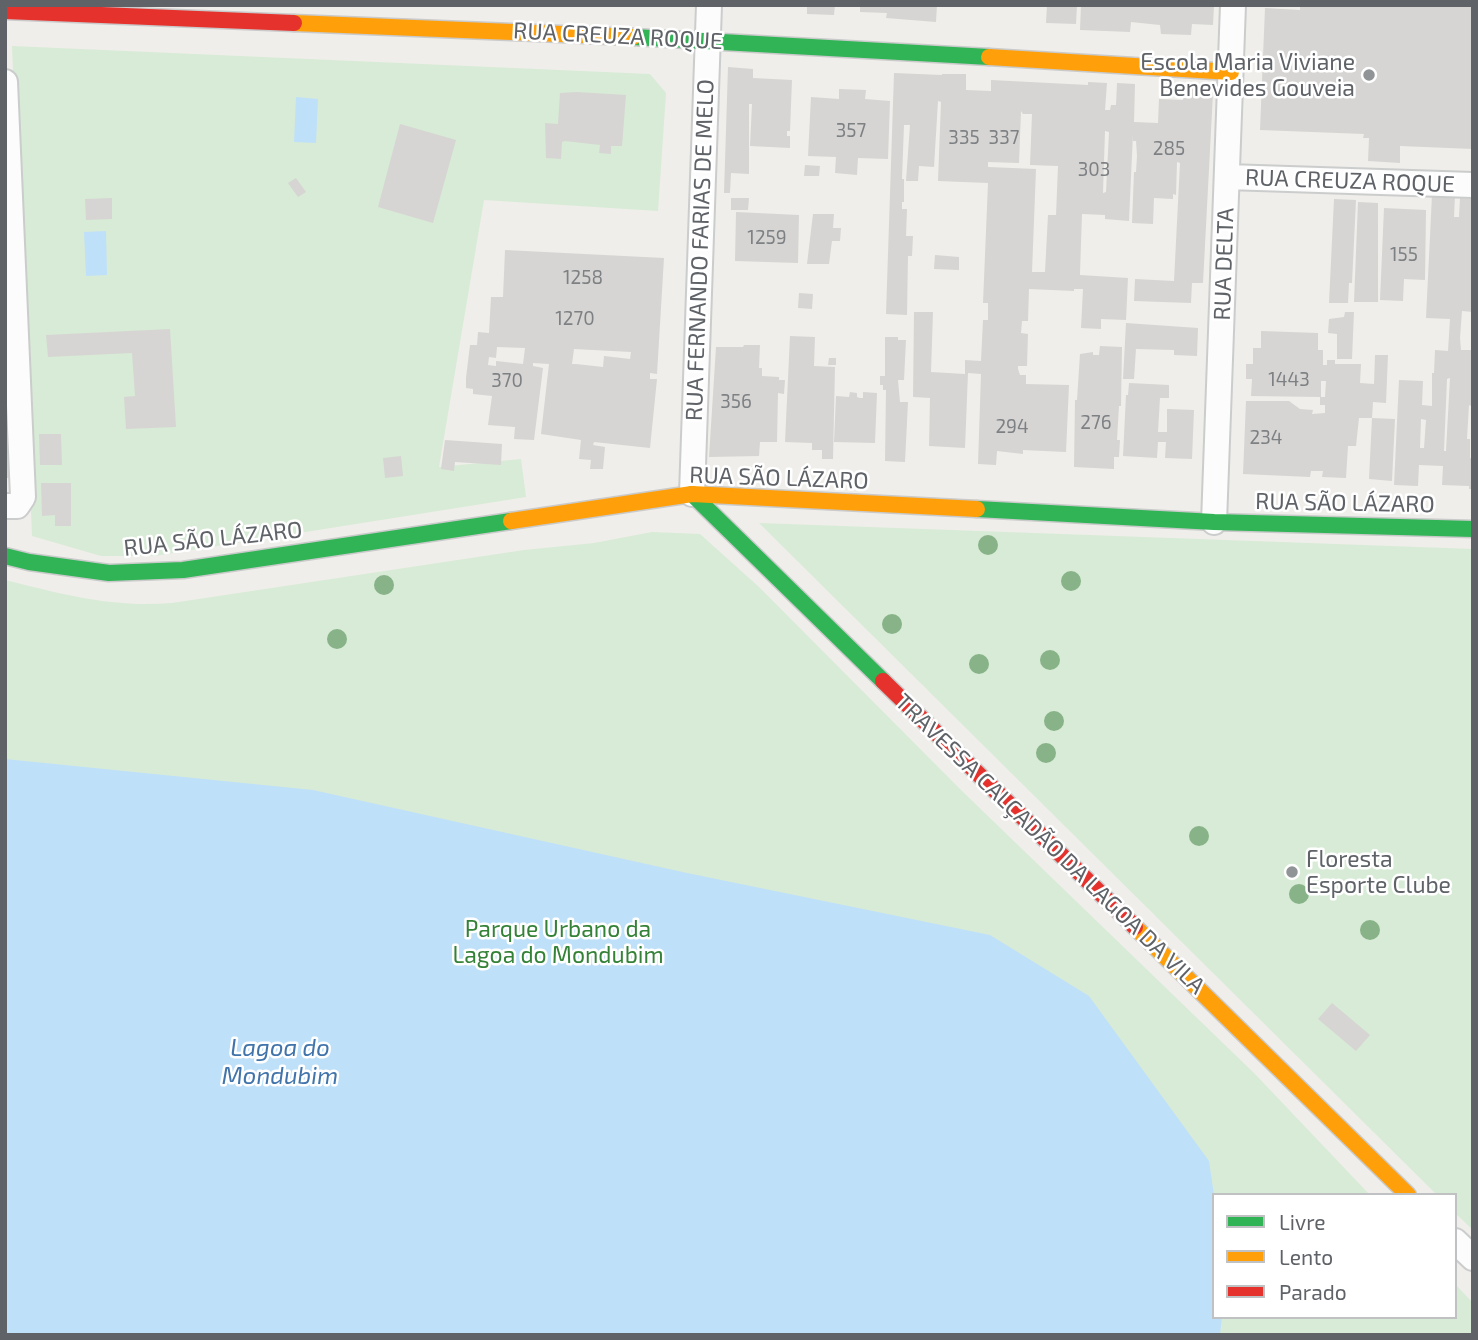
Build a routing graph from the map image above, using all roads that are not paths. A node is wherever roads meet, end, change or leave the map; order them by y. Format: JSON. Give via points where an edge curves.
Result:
{"nodes":[{"id":1,"x":709,"y":5,"type":"edge"},
{"id":2,"x":1233,"y":5,"type":"edge"},
{"id":3,"x":154,"y":11,"type":"edge"},
{"id":4,"x":5,"y":12,"type":"edge"},
{"id":5,"x":708,"y":40,"type":"junction"},
{"id":6,"x":1231,"y":72,"type":"junction"},
{"id":7,"x":5,"y":82,"type":"edge"},
{"id":8,"x":1227,"y":177,"type":"junction"},
{"id":9,"x":1473,"y":185,"type":"edge"},
{"id":10,"x":10,"y":267,"type":"edge"},
{"id":11,"x":692,"y":494,"type":"junction"},
{"id":12,"x":5,"y":506,"type":"edge"},
{"id":13,"x":1214,"y":522,"type":"junction"},
{"id":14,"x":1473,"y":529,"type":"edge"},
{"id":15,"x":5,"y":556,"type":"edge"},
{"id":16,"x":1406,"y":1193,"type":"edge"},
{"id":17,"x":1457,"y":1243,"type":"edge"},
{"id":18,"x":1473,"y":1258,"type":"edge"}],
"edges":[{"from":1,"to":5,"type":"street","name":"RUA FERNANDO FARIAS DE MELO"},
{"from":2,"to":6,"type":"street","name":"RUA DELTA"},
{"from":3,"to":4,"type":"street","name":"RUA CREUZA ROQUE"},
{"from":3,"to":5,"type":"street","name":"RUA CREUZA ROQUE"},
{"from":5,"to":6,"type":"street","name":"RUA CREUZA ROQUE"},
{"from":5,"to":11,"type":"street","name":"RUA FERNANDO FARIAS DE MELO"},
{"from":6,"to":8,"type":"street","name":"RUA DELTA"},
{"from":7,"to":10,"type":"street"},
{"from":8,"to":9,"type":"street","name":"RUA CREUZA ROQUE"},
{"from":8,"to":13,"type":"street","name":"RUA DELTA"},
{"from":10,"to":12,"type":"street","via":[[23,497],[16,506]]},
{"from":11,"to":13,"type":"street","name":"RUA SÃO LÁZARO"},
{"from":11,"to":15,"type":"street","name":"RUA SÃO LÁZARO","via":[[183,570],[109,573]]},
{"from":11,"to":16,"type":"street","name":"TRAVESSA CALÇADÃO DA LAGOA DA VILA"},
{"from":13,"to":14,"type":"street","name":"RUA SÃO LÁZARO"},
{"from":17,"to":18,"type":"street"}]}
